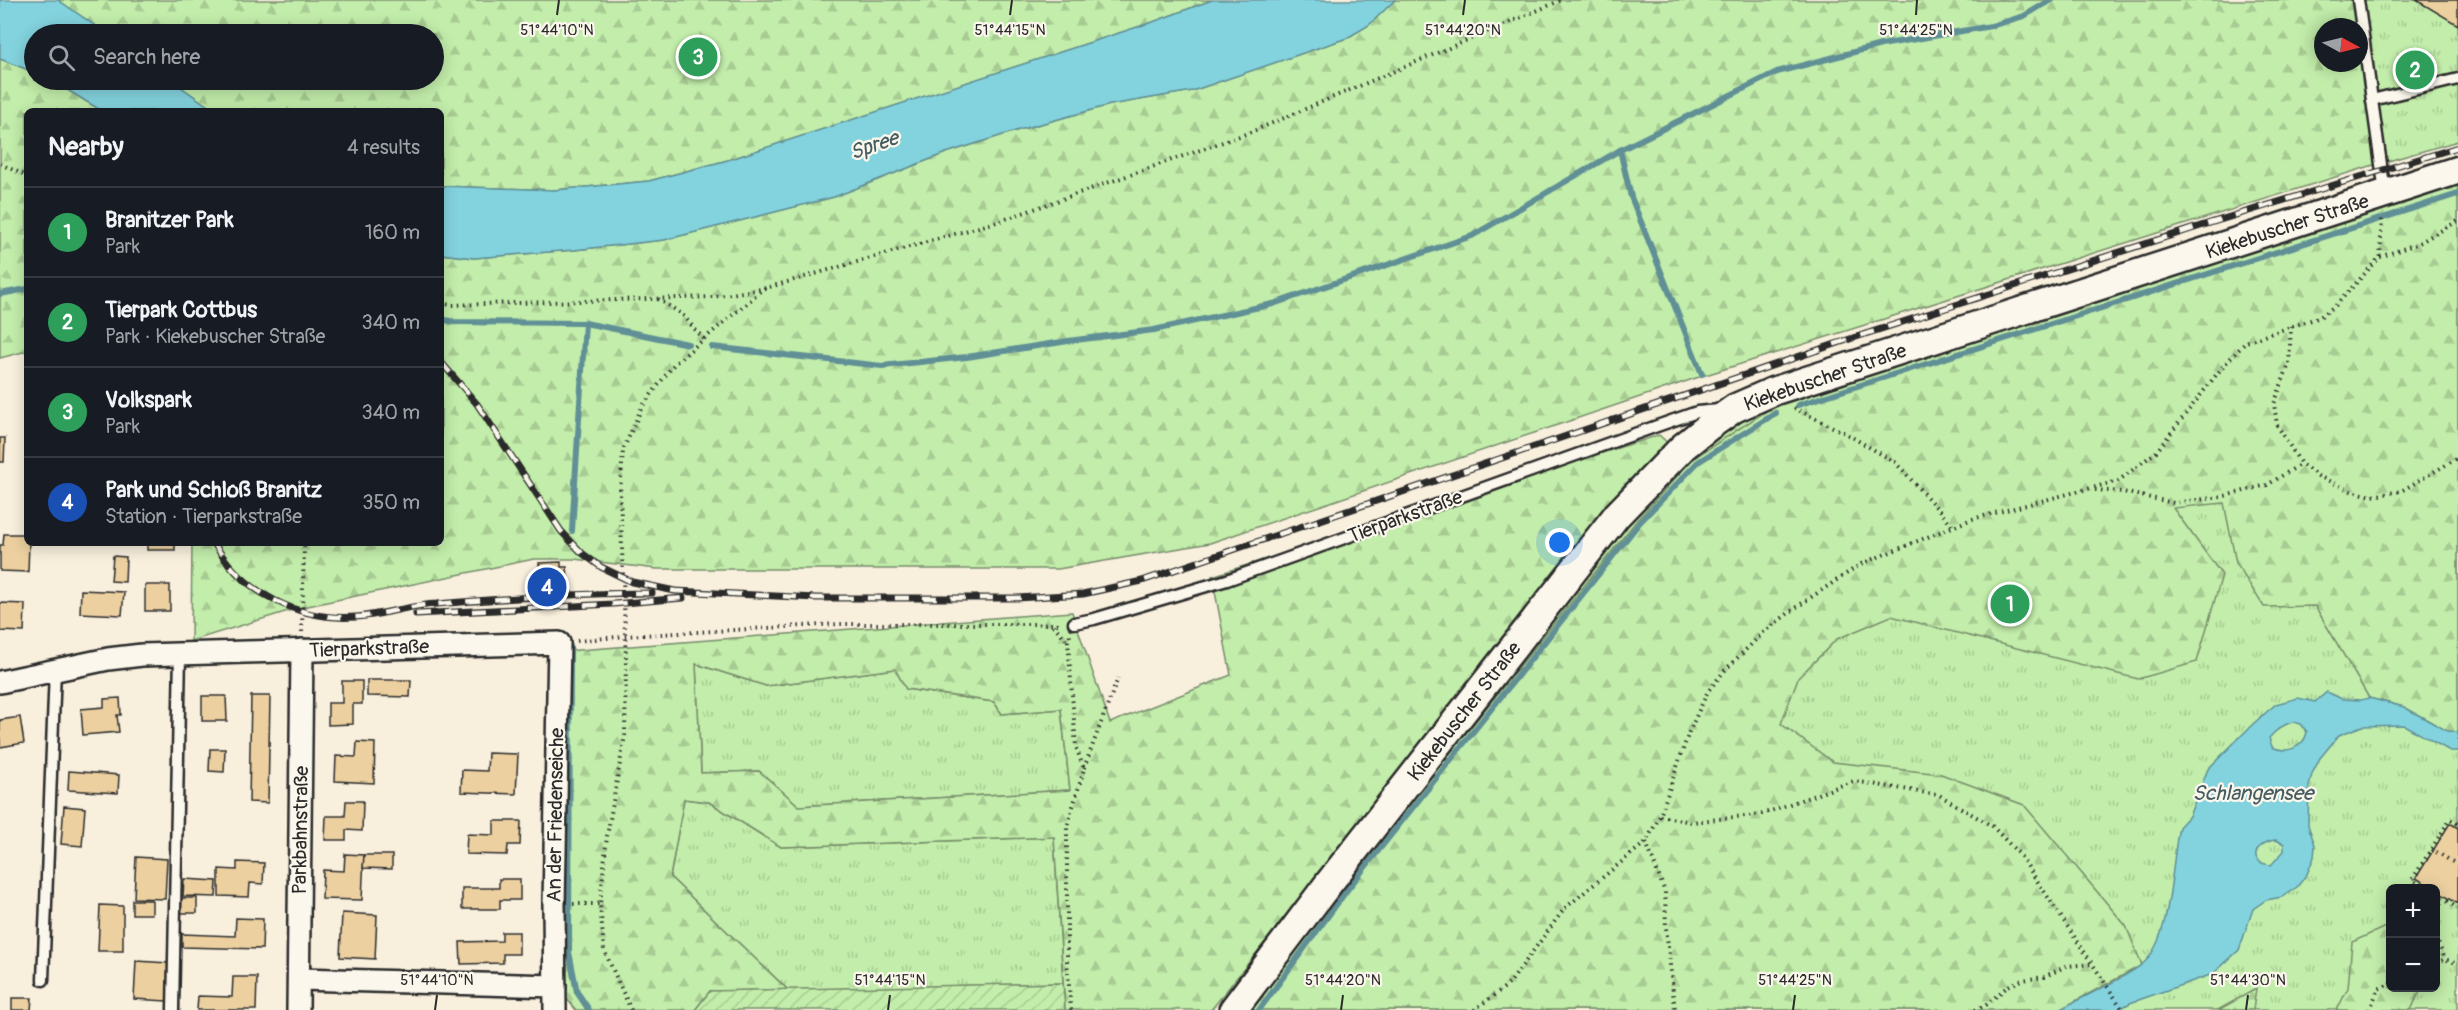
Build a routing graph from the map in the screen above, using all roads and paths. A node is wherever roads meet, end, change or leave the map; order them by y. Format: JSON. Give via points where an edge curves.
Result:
{"nodes":[{"id":1,"x":1562,"y":0,"type":"edge"},
{"id":2,"x":2358,"y":0,"type":"edge"},
{"id":3,"x":2458,"y":79,"type":"edge"},
{"id":4,"x":2372,"y":100,"type":"junction"},
{"id":5,"x":0,"y":164,"type":"edge"},
{"id":6,"x":2458,"y":170,"type":"edge"},
{"id":7,"x":24,"y":175,"type":"edge"},
{"id":8,"x":2385,"y":195,"type":"junction"},
{"id":9,"x":2458,"y":221,"type":"edge"},
{"id":10,"x":2381,"y":233,"type":"dead end"},
{"id":11,"x":2380,"y":257,"type":"junction"},
{"id":12,"x":766,"y":288,"type":"junction"},
{"id":13,"x":658,"y":299,"type":"junction"},
{"id":14,"x":444,"y":304,"type":"edge"},
{"id":15,"x":2291,"y":326,"type":"junction"},
{"id":16,"x":704,"y":340,"type":"junction"},
{"id":17,"x":1774,"y":391,"type":"junction"},
{"id":18,"x":1735,"y":408,"type":"junction"},
{"id":19,"x":2458,"y":458,"type":"edge"},
{"id":20,"x":2301,"y":464,"type":"junction"},
{"id":21,"x":2091,"y":489,"type":"junction"},
{"id":22,"x":1954,"y":527,"type":"junction"},
{"id":23,"x":304,"y":546,"type":"edge"},
{"id":24,"x":617,"y":586,"type":"dead end"},
{"id":25,"x":623,"y":586,"type":"junction"},
{"id":26,"x":1074,"y":623,"type":"junction"},
{"id":27,"x":625,"y":636,"type":"junction"},
{"id":28,"x":559,"y":643,"type":"junction"},
{"id":29,"x":303,"y":650,"type":"junction"},
{"id":30,"x":180,"y":653,"type":"junction"},
{"id":31,"x":55,"y":670,"type":"junction"},
{"id":32,"x":1118,"y":678,"type":"dead end"},
{"id":33,"x":0,"y":682,"type":"edge"},
{"id":34,"x":1083,"y":769,"type":"junction"},
{"id":35,"x":1660,"y":816,"type":"junction"},
{"id":36,"x":2458,"y":824,"type":"edge"},
{"id":37,"x":1646,"y":842,"type":"junction"},
{"id":38,"x":2431,"y":849,"type":"junction"},
{"id":39,"x":2458,"y":865,"type":"edge"},
{"id":40,"x":2420,"y":884,"type":"edge"},
{"id":41,"x":2442,"y":898,"type":"joint"},
{"id":42,"x":576,"y":904,"type":"dead end"},
{"id":43,"x":600,"y":904,"type":"junction"},
{"id":44,"x":2440,"y":906,"type":"edge"},
{"id":45,"x":2458,"y":908,"type":"edge"},
{"id":46,"x":2440,"y":947,"type":"edge"},
{"id":47,"x":2445,"y":959,"type":"junction"},
{"id":48,"x":2440,"y":961,"type":"edge"},
{"id":49,"x":2094,"y":964,"type":"junction"},
{"id":50,"x":2458,"y":964,"type":"edge"},
{"id":51,"x":298,"y":979,"type":"junction"},
{"id":52,"x":43,"y":980,"type":"dead end"},
{"id":53,"x":555,"y":986,"type":"junction"},
{"id":54,"x":2386,"y":986,"type":"edge"},
{"id":55,"x":173,"y":1010,"type":"edge"},
{"id":56,"x":298,"y":1010,"type":"edge"},
{"id":57,"x":555,"y":1010,"type":"edge"},
{"id":58,"x":631,"y":1010,"type":"edge"},
{"id":59,"x":1071,"y":1010,"type":"edge"},
{"id":60,"x":1233,"y":1010,"type":"edge"},
{"id":61,"x":1474,"y":1010,"type":"edge"},
{"id":62,"x":1675,"y":1010,"type":"edge"},
{"id":63,"x":1975,"y":1010,"type":"edge"},
{"id":64,"x":2124,"y":1010,"type":"edge"},
{"id":65,"x":2370,"y":1010,"type":"edge"}],
"edges":[{"from":1,"to":12,"type":"path","via":[[1251,132],[1000,221]]},
{"from":2,"to":4,"type":"lane"},
{"from":3,"to":4,"type":"lane"},
{"from":4,"to":8,"type":"lane"},
{"from":5,"to":7,"type":"path"},
{"from":6,"to":8,"type":"street","name":"Kiekebuscher Straße"},
{"from":8,"to":17,"type":"street","name":"Kiekebuscher Straße"},
{"from":9,"to":11,"type":"path","via":[[2419,243]]},
{"from":10,"to":11,"type":"path"},
{"from":11,"to":15,"type":"path","via":[[2336,305],[2320,317]]},
{"from":12,"to":13,"type":"path","via":[[713,297]]},
{"from":12,"to":16,"type":"path"},
{"from":13,"to":14,"type":"path"},
{"from":13,"to":16,"type":"path","via":[[682,314]]},
{"from":15,"to":20,"type":"path","via":[[2289,364],[2274,404],[2277,425]]},
{"from":15,"to":21,"type":"path","via":[[2246,342],[2156,452],[2118,481]]},
{"from":16,"to":25,"type":"path","via":[[674,364],[642,407],[623,450]]},
{"from":17,"to":18,"type":"street","name":"Kiekebuscher Straße"},
{"from":17,"to":22,"type":"path","via":[[1789,406],[1895,462]]},
{"from":18,"to":26,"type":"lane","name":"Tierparkstraße","via":[[1697,412],[1227,580]]},
{"from":18,"to":60,"type":"street","name":"Kiekebuscher Straße","via":[[1683,447],[1617,515]]},
{"from":19,"to":20,"type":"path","via":[[2401,491],[2372,496],[2351,491]]},
{"from":20,"to":21,"type":"path","via":[[2267,485],[2244,493],[2174,503]]},
{"from":21,"to":22,"type":"path","via":[[2009,508]]},
{"from":22,"to":35,"type":"path","via":[[1861,564],[1798,606],[1726,669],[1707,691],[1699,708]]},
{"from":23,"to":29,"type":"path"},
{"from":24,"to":25,"type":"path"},
{"from":25,"to":27,"type":"path"},
{"from":26,"to":27,"type":"path","via":[[839,624]]},
{"from":26,"to":34,"type":"path","via":[[1068,641],[1076,747]]},
{"from":27,"to":28,"type":"path"},
{"from":27,"to":43,"type":"path","via":[[625,735],[606,836]]},
{"from":28,"to":29,"type":"street","name":"Tierparkstraße"},
{"from":28,"to":53,"type":"street","name":"An der Friedenseiche"},
{"from":29,"to":30,"type":"street","name":"Tierparkstraße"},
{"from":29,"to":51,"type":"street","name":"Parkbahnstraße"},
{"from":30,"to":31,"type":"street","name":"Tierparkstraße","via":[[108,659]]},
{"from":30,"to":55,"type":"lane"},
{"from":31,"to":33,"type":"street","name":"Tierparkstraße"},
{"from":31,"to":52,"type":"lane"},
{"from":32,"to":34,"type":"path"},
{"from":34,"to":59,"type":"path","via":[[1067,827]]},
{"from":35,"to":37,"type":"path"},
{"from":35,"to":49,"type":"path","via":[[1692,822],[1762,814],[1854,781],[1939,795],[1992,826],[2020,855]]},
{"from":36,"to":38,"type":"path","via":[[2450,819]]},
{"from":37,"to":61,"type":"path","via":[[1564,909],[1509,984]]},
{"from":37,"to":62,"type":"path","via":[[1665,892]]},
{"from":38,"to":39,"type":"path"},
{"from":38,"to":40,"type":"path","via":[[2412,880]]},
{"from":41,"to":44,"type":"path"},
{"from":41,"to":45,"type":"path"},
{"from":42,"to":43,"type":"path"},
{"from":43,"to":58,"type":"path","via":[[604,950]]},
{"from":46,"to":47,"type":"path"},
{"from":47,"to":48,"type":"path"},
{"from":47,"to":50,"type":"path"},
{"from":49,"to":63,"type":"path","via":[[2066,966],[2044,977],[2022,980]]},
{"from":49,"to":64,"type":"path"},
{"from":51,"to":53,"type":"street"},
{"from":51,"to":56,"type":"street","name":"Parkbahnstraße"},
{"from":53,"to":57,"type":"street","name":"An der Friedenseiche"},
{"from":54,"to":65,"type":"path","via":[[2379,989]]}]}
